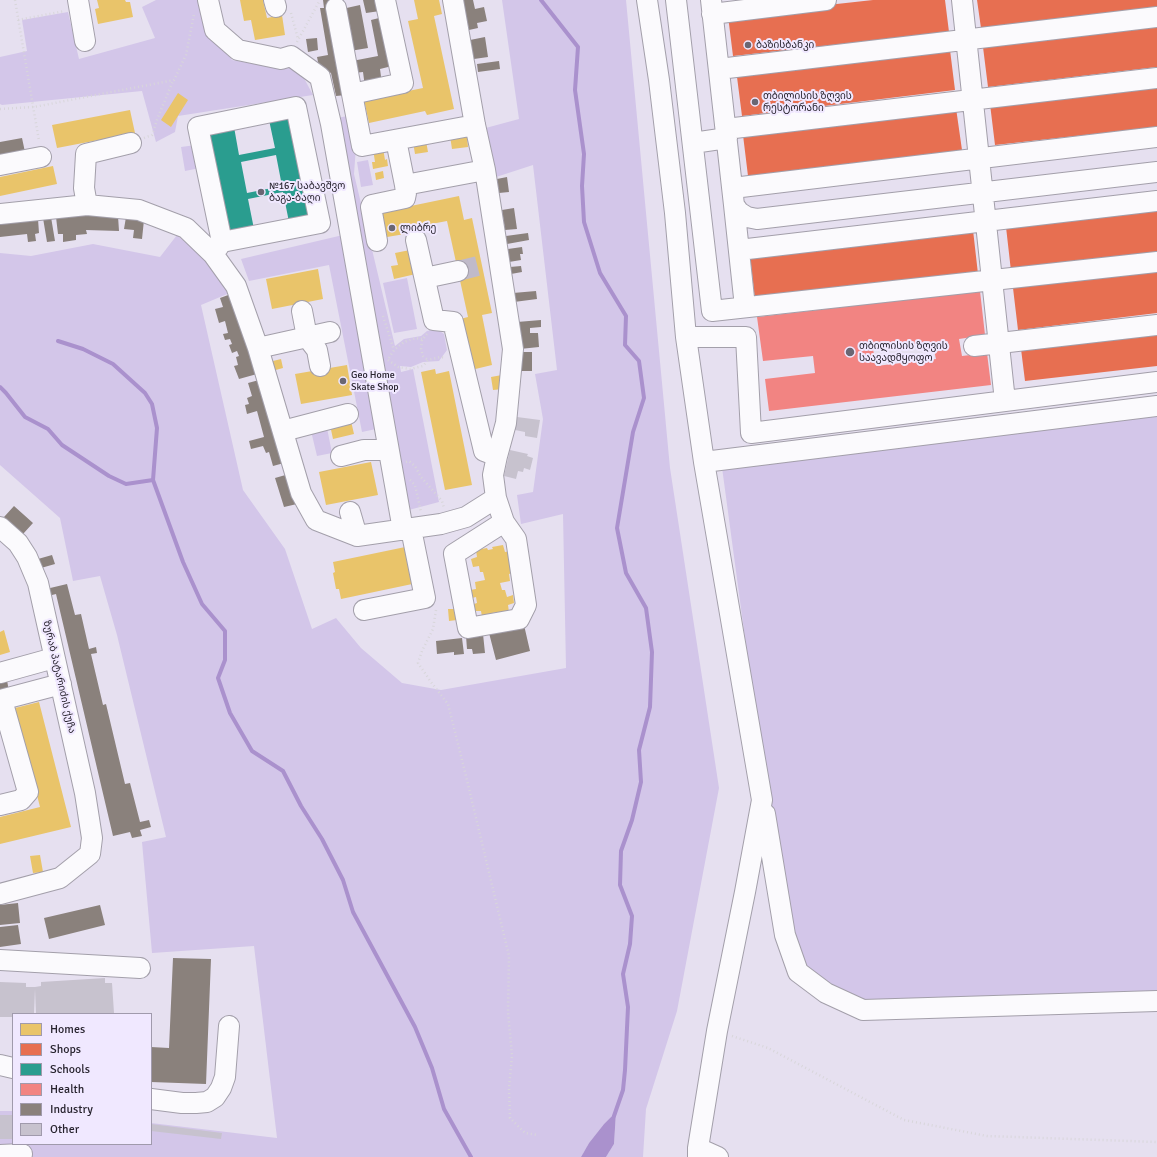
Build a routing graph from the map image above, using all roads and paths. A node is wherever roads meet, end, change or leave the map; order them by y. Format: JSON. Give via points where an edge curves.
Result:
{"nodes":[{"id":1,"x":15,"y":0,"type":"edge"},
{"id":2,"x":385,"y":0,"type":"edge"},
{"id":3,"x":453,"y":0,"type":"edge"},
{"id":4,"x":647,"y":0,"type":"edge"},
{"id":5,"x":676,"y":0,"type":"edge"},
{"id":6,"x":826,"y":0,"type":"edge"},
{"id":7,"x":962,"y":0,"type":"edge"},
{"id":8,"x":79,"y":4,"type":"edge"},
{"id":9,"x":200,"y":4,"type":"edge"},
{"id":10,"x":275,"y":4,"type":"edge"},
{"id":11,"x":328,"y":4,"type":"edge"},
{"id":12,"x":712,"y":7,"type":"edge"},
{"id":13,"x":1157,"y":17,"type":"edge"},
{"id":14,"x":18,"y":20,"type":"junction"},
{"id":15,"x":966,"y":40,"type":"junction"},
{"id":16,"x":86,"y":41,"type":"dead end"},
{"id":17,"x":295,"y":48,"type":"junction"},
{"id":18,"x":719,"y":69,"type":"junction"},
{"id":19,"x":1157,"y":78,"type":"edge"},
{"id":20,"x":174,"y":80,"type":"junction"},
{"id":21,"x":352,"y":94,"type":"junction"},
{"id":22,"x":973,"y":100,"type":"junction"},
{"id":23,"x":34,"y":107,"type":"junction"},
{"id":24,"x":0,"y":109,"type":"edge"},
{"id":25,"x":474,"y":125,"type":"junction"},
{"id":26,"x":726,"y":133,"type":"junction"},
{"id":27,"x":1157,"y":137,"type":"edge"},
{"id":28,"x":396,"y":140,"type":"junction"},
{"id":29,"x":130,"y":143,"type":"joint"},
{"id":30,"x":693,"y":143,"type":"junction"},
{"id":31,"x":41,"y":157,"type":"joint"},
{"id":32,"x":979,"y":159,"type":"junction"},
{"id":33,"x":337,"y":160,"type":"junction"},
{"id":34,"x":0,"y":165,"type":"edge"},
{"id":35,"x":308,"y":167,"type":"junction"},
{"id":36,"x":485,"y":170,"type":"junction"},
{"id":37,"x":1157,"y":172,"type":"edge"},
{"id":38,"x":405,"y":185,"type":"junction"},
{"id":39,"x":983,"y":193,"type":"junction"},
{"id":40,"x":733,"y":197,"type":"junction"},
{"id":41,"x":1157,"y":201,"type":"edge"},
{"id":42,"x":87,"y":204,"type":"junction"},
{"id":43,"x":0,"y":214,"type":"edge"},
{"id":44,"x":372,"y":217,"type":"junction"},
{"id":45,"x":347,"y":220,"type":"junction"},
{"id":46,"x":986,"y":221,"type":"junction"},
{"id":47,"x":416,"y":240,"type":"dead end"},
{"id":48,"x":376,"y":241,"type":"dead end"},
{"id":49,"x":218,"y":248,"type":"junction"},
{"id":50,"x":739,"y":250,"type":"junction"},
{"id":51,"x":1157,"y":262,"type":"edge"},
{"id":52,"x":458,"y":271,"type":"tunnel mouth"},
{"id":53,"x":425,"y":278,"type":"junction"},
{"id":54,"x":992,"y":280,"type":"junction"},
{"id":55,"x":745,"y":307,"type":"junction"},
{"id":56,"x":302,"y":311,"type":"dead end"},
{"id":57,"x":434,"y":320,"type":"junction"},
{"id":58,"x":1157,"y":325,"type":"edge"},
{"id":59,"x":330,"y":332,"type":"dead end"},
{"id":60,"x":307,"y":337,"type":"junction"},
{"id":61,"x":686,"y":337,"type":"junction"},
{"id":62,"x":369,"y":339,"type":"junction"},
{"id":63,"x":999,"y":343,"type":"junction"},
{"id":64,"x":974,"y":346,"type":"dead end"},
{"id":65,"x":258,"y":348,"type":"junction"},
{"id":66,"x":461,"y":356,"type":"junction"},
{"id":67,"x":428,"y":360,"type":"junction"},
{"id":68,"x":320,"y":366,"type":"dead end"},
{"id":69,"x":1157,"y":382,"type":"edge"},
{"id":70,"x":1005,"y":401,"type":"junction"},
{"id":71,"x":1157,"y":406,"type":"edge"},
{"id":72,"x":348,"y":414,"type":"dead end"},
{"id":73,"x":283,"y":431,"type":"junction"},
{"id":74,"x":341,"y":456,"type":"dead end"},
{"id":75,"x":395,"y":456,"type":"junction"},
{"id":76,"x":496,"y":456,"type":"junction"},
{"id":77,"x":704,"y":462,"type":"junction"},
{"id":78,"x":496,"y":498,"type":"junction"},
{"id":79,"x":350,"y":512,"type":"dead end"},
{"id":80,"x":448,"y":522,"type":"junction"},
{"id":81,"x":504,"y":522,"type":"junction"},
{"id":82,"x":0,"y":527,"type":"edge"},
{"id":83,"x":407,"y":529,"type":"junction"},
{"id":84,"x":357,"y":536,"type":"junction"},
{"id":85,"x":9,"y":546,"type":"edge"},
{"id":86,"x":437,"y":606,"type":"dead end"},
{"id":87,"x":364,"y":610,"type":"dead end"},
{"id":88,"x":54,"y":658,"type":"junction"},
{"id":89,"x":0,"y":673,"type":"edge"},
{"id":90,"x":61,"y":684,"type":"junction"},
{"id":91,"x":1,"y":700,"type":"edge"},
{"id":92,"x":762,"y":800,"type":"junction"},
{"id":93,"x":0,"y":805,"type":"edge"},
{"id":94,"x":0,"y":894,"type":"edge"},
{"id":95,"x":0,"y":960,"type":"edge"},
{"id":96,"x":140,"y":968,"type":"dead end"},
{"id":97,"x":1157,"y":1001,"type":"edge"},
{"id":98,"x":228,"y":1026,"type":"dead end"},
{"id":99,"x":717,"y":1031,"type":"junction"},
{"id":100,"x":0,"y":1065,"type":"edge"},
{"id":101,"x":12,"y":1068,"type":"edge"},
{"id":102,"x":152,"y":1099,"type":"edge"},
{"id":103,"x":538,"y":1135,"type":"dead end"},
{"id":104,"x":1157,"y":1142,"type":"edge"},
{"id":105,"x":698,"y":1153,"type":"edge"},
{"id":106,"x":22,"y":1154,"type":"dead end"},
{"id":107,"x":0,"y":1155,"type":"edge"},
{"id":108,"x":718,"y":1157,"type":"edge"}],
"edges":[{"from":1,"to":14,"type":"path"},
{"from":2,"to":21,"type":"street","via":[[403,83]]},
{"from":3,"to":25,"type":"street"},
{"from":4,"to":61,"type":"street","via":[[667,143]]},
{"from":5,"to":30,"type":"street"},
{"from":6,"to":12,"type":"street"},
{"from":7,"to":15,"type":"street"},
{"from":8,"to":14,"type":"path"},
{"from":8,"to":16,"type":"street"},
{"from":9,"to":17,"type":"street","via":[[215,30],[238,50],[281,59]]},
{"from":9,"to":20,"type":"path","via":[[194,15],[186,55]]},
{"from":10,"to":17,"type":"path","via":[[292,13]]},
{"from":11,"to":17,"type":"path"},
{"from":11,"to":21,"type":"street"},
{"from":12,"to":18,"type":"street"},
{"from":13,"to":15,"type":"street"},
{"from":14,"to":23,"type":"path"},
{"from":15,"to":18,"type":"street"},
{"from":15,"to":22,"type":"street"},
{"from":17,"to":33,"type":"street","via":[[320,77]]},
{"from":18,"to":26,"type":"street"},
{"from":19,"to":22,"type":"street"},
{"from":20,"to":23,"type":"path"},
{"from":20,"to":29,"type":"path","via":[[152,135]]},
{"from":21,"to":28,"type":"street","via":[[362,146]]},
{"from":22,"to":26,"type":"street"},
{"from":22,"to":32,"type":"street"},
{"from":23,"to":24,"type":"path"},
{"from":23,"to":31,"type":"path"},
{"from":25,"to":28,"type":"street"},
{"from":25,"to":36,"type":"street"},
{"from":26,"to":30,"type":"street"},
{"from":26,"to":40,"type":"street"},
{"from":27,"to":32,"type":"street"},
{"from":28,"to":38,"type":"street"},
{"from":29,"to":42,"type":"street","via":[[86,154],[84,188]]},
{"from":30,"to":55,"type":"street","via":[[712,311]]},
{"from":31,"to":34,"type":"street"},
{"from":32,"to":39,"type":"street"},
{"from":32,"to":40,"type":"street"},
{"from":33,"to":35,"type":"street"},
{"from":33,"to":45,"type":"street"},
{"from":35,"to":49,"type":"street","via":[[320,223]]},
{"from":35,"to":49,"type":"street","via":[[296,107],[198,126]]},
{"from":36,"to":38,"type":"street"},
{"from":36,"to":76,"type":"street","via":[[490,263],[512,348],[506,423]]},
{"from":37,"to":39,"type":"street"},
{"from":38,"to":44,"type":"street","via":[[405,198],[372,205]]},
{"from":39,"to":40,"type":"street","via":[[756,219],[738,212]]},
{"from":39,"to":46,"type":"street"},
{"from":40,"to":50,"type":"street"},
{"from":41,"to":46,"type":"street"},
{"from":42,"to":43,"type":"street"},
{"from":42,"to":49,"type":"street","via":[[139,210],[186,228]]},
{"from":44,"to":45,"type":"street"},
{"from":44,"to":48,"type":"street"},
{"from":45,"to":62,"type":"street"},
{"from":46,"to":50,"type":"street"},
{"from":46,"to":54,"type":"street"},
{"from":47,"to":53,"type":"street"},
{"from":49,"to":65,"type":"street","via":[[236,286]]},
{"from":50,"to":55,"type":"street"},
{"from":51,"to":54,"type":"street"},
{"from":52,"to":53,"type":"street"},
{"from":53,"to":57,"type":"street"},
{"from":54,"to":55,"type":"street"},
{"from":54,"to":63,"type":"street"},
{"from":56,"to":60,"type":"street"},
{"from":57,"to":66,"type":"street","via":[[453,322]]},
{"from":57,"to":67,"type":"path","via":[[431,324],[432,333],[427,334],[422,340],[423,356]]},
{"from":58,"to":63,"type":"street"},
{"from":59,"to":60,"type":"street"},
{"from":60,"to":65,"type":"street"},
{"from":60,"to":68,"type":"street","via":[[317,350]]},
{"from":61,"to":70,"type":"street","via":[[746,337],[751,433]]},
{"from":61,"to":77,"type":"street"},
{"from":62,"to":67,"type":"path","via":[[398,367],[410,369],[423,366]]},
{"from":62,"to":75,"type":"street"},
{"from":63,"to":64,"type":"street"},
{"from":63,"to":70,"type":"street"},
{"from":65,"to":73,"type":"street"},
{"from":66,"to":67,"type":"path"},
{"from":66,"to":76,"type":"street","via":[[484,451]]},
{"from":69,"to":70,"type":"street"},
{"from":71,"to":77,"type":"street"},
{"from":72,"to":73,"type":"street"},
{"from":73,"to":84,"type":"street","via":[[301,493],[316,520]]},
{"from":74,"to":75,"type":"street","via":[[364,450]]},
{"from":75,"to":80,"type":"path","via":[[415,466],[442,501]]},
{"from":75,"to":83,"type":"street"},
{"from":76,"to":78,"type":"street","via":[[493,475]]},
{"from":77,"to":92,"type":"street"},
{"from":78,"to":80,"type":"street","via":[[466,517]]},
{"from":78,"to":81,"type":"street"},
{"from":79,"to":84,"type":"street"},
{"from":80,"to":83,"type":"street"},
{"from":81,"to":81,"type":"street","via":[[454,554],[468,628],[519,619],[526,605],[516,539]]},
{"from":82,"to":85,"type":"street","name":"ზურაბ პატარიძის ქუჩა"},
{"from":83,"to":84,"type":"street"},
{"from":83,"to":87,"type":"street","via":[[424,598]]},
{"from":85,"to":88,"type":"street","name":"ზურაბ პატარიძის ქუჩა","via":[[28,556],[38,584]]},
{"from":86,"to":103,"type":"path","via":[[433,629],[418,663],[448,704],[509,956],[508,1012],[512,1056],[510,1118],[525,1133]]},
{"from":88,"to":89,"type":"street"},
{"from":88,"to":90,"type":"street","name":"ზურაბ პატარიძის ქუჩა"},
{"from":90,"to":91,"type":"street"},
{"from":90,"to":94,"type":"street","name":"ზურაბ პატარიძის ქუჩა","via":[[85,793],[92,838],[90,854],[60,878]]},
{"from":91,"to":93,"type":"street","via":[[28,792],[21,800]]},
{"from":92,"to":97,"type":"street","via":[[785,935],[798,972],[826,993],[863,1010]]},
{"from":92,"to":99,"type":"street"},
{"from":95,"to":96,"type":"street"},
{"from":98,"to":102,"type":"street","via":[[225,1077],[222,1088],[215,1097],[206,1102],[196,1103]]},
{"from":99,"to":104,"type":"path","via":[[768,1048],[904,1120],[987,1136]]},
{"from":99,"to":105,"type":"street"},
{"from":100,"to":101,"type":"street"},
{"from":105,"to":108,"type":"street"},
{"from":106,"to":107,"type":"street"}]}
